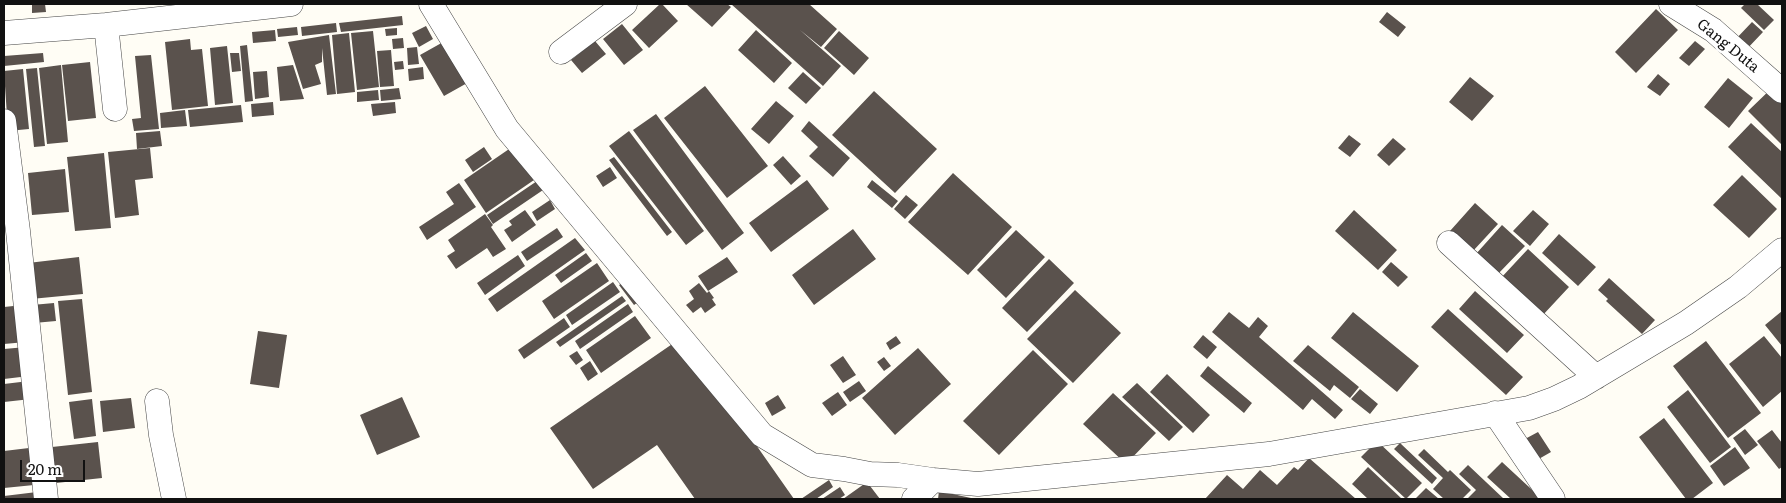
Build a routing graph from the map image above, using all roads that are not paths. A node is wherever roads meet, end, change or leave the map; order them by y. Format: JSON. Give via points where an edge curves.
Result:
{"nodes":[{"id":1,"x":291,"y":4,"type":"edge"},
{"id":2,"x":431,"y":4,"type":"edge"},
{"id":3,"x":625,"y":4,"type":"edge"},
{"id":4,"x":1671,"y":4,"type":"edge"},
{"id":5,"x":106,"y":24,"type":"junction"},
{"id":6,"x":4,"y":33,"type":"edge"},
{"id":7,"x":561,"y":52,"type":"dead end"},
{"id":8,"x":1782,"y":91,"type":"edge"},
{"id":9,"x":115,"y":110,"type":"dead end"},
{"id":10,"x":4,"y":120,"type":"edge"},
{"id":11,"x":1449,"y":243,"type":"dead end"},
{"id":12,"x":1782,"y":250,"type":"edge"},
{"id":13,"x":1596,"y":377,"type":"junction"},
{"id":14,"x":157,"y":400,"type":"dead end"},
{"id":15,"x":1495,"y":413,"type":"junction"},
{"id":16,"x":933,"y":480,"type":"junction"},
{"id":17,"x":46,"y":499,"type":"edge"},
{"id":18,"x":174,"y":499,"type":"edge"},
{"id":19,"x":914,"y":499,"type":"edge"},
{"id":20,"x":1553,"y":499,"type":"edge"}],
"edges":[{"from":1,"to":5,"type":"street"},
{"from":2,"to":16,"type":"street","via":[[507,129],[762,435],[812,466]]},
{"from":3,"to":7,"type":"street"},
{"from":4,"to":8,"type":"street","name":"Gang Duta","via":[[1713,30]]},
{"from":5,"to":6,"type":"street"},
{"from":5,"to":9,"type":"street"},
{"from":10,"to":17,"type":"street"},
{"from":11,"to":13,"type":"street"},
{"from":12,"to":13,"type":"street","via":[[1712,306]]},
{"from":13,"to":15,"type":"street","via":[[1529,408]]},
{"from":14,"to":18,"type":"street"},
{"from":15,"to":16,"type":"street","via":[[1269,454],[978,484]]},
{"from":15,"to":20,"type":"street"},
{"from":16,"to":19,"type":"street"}]}
